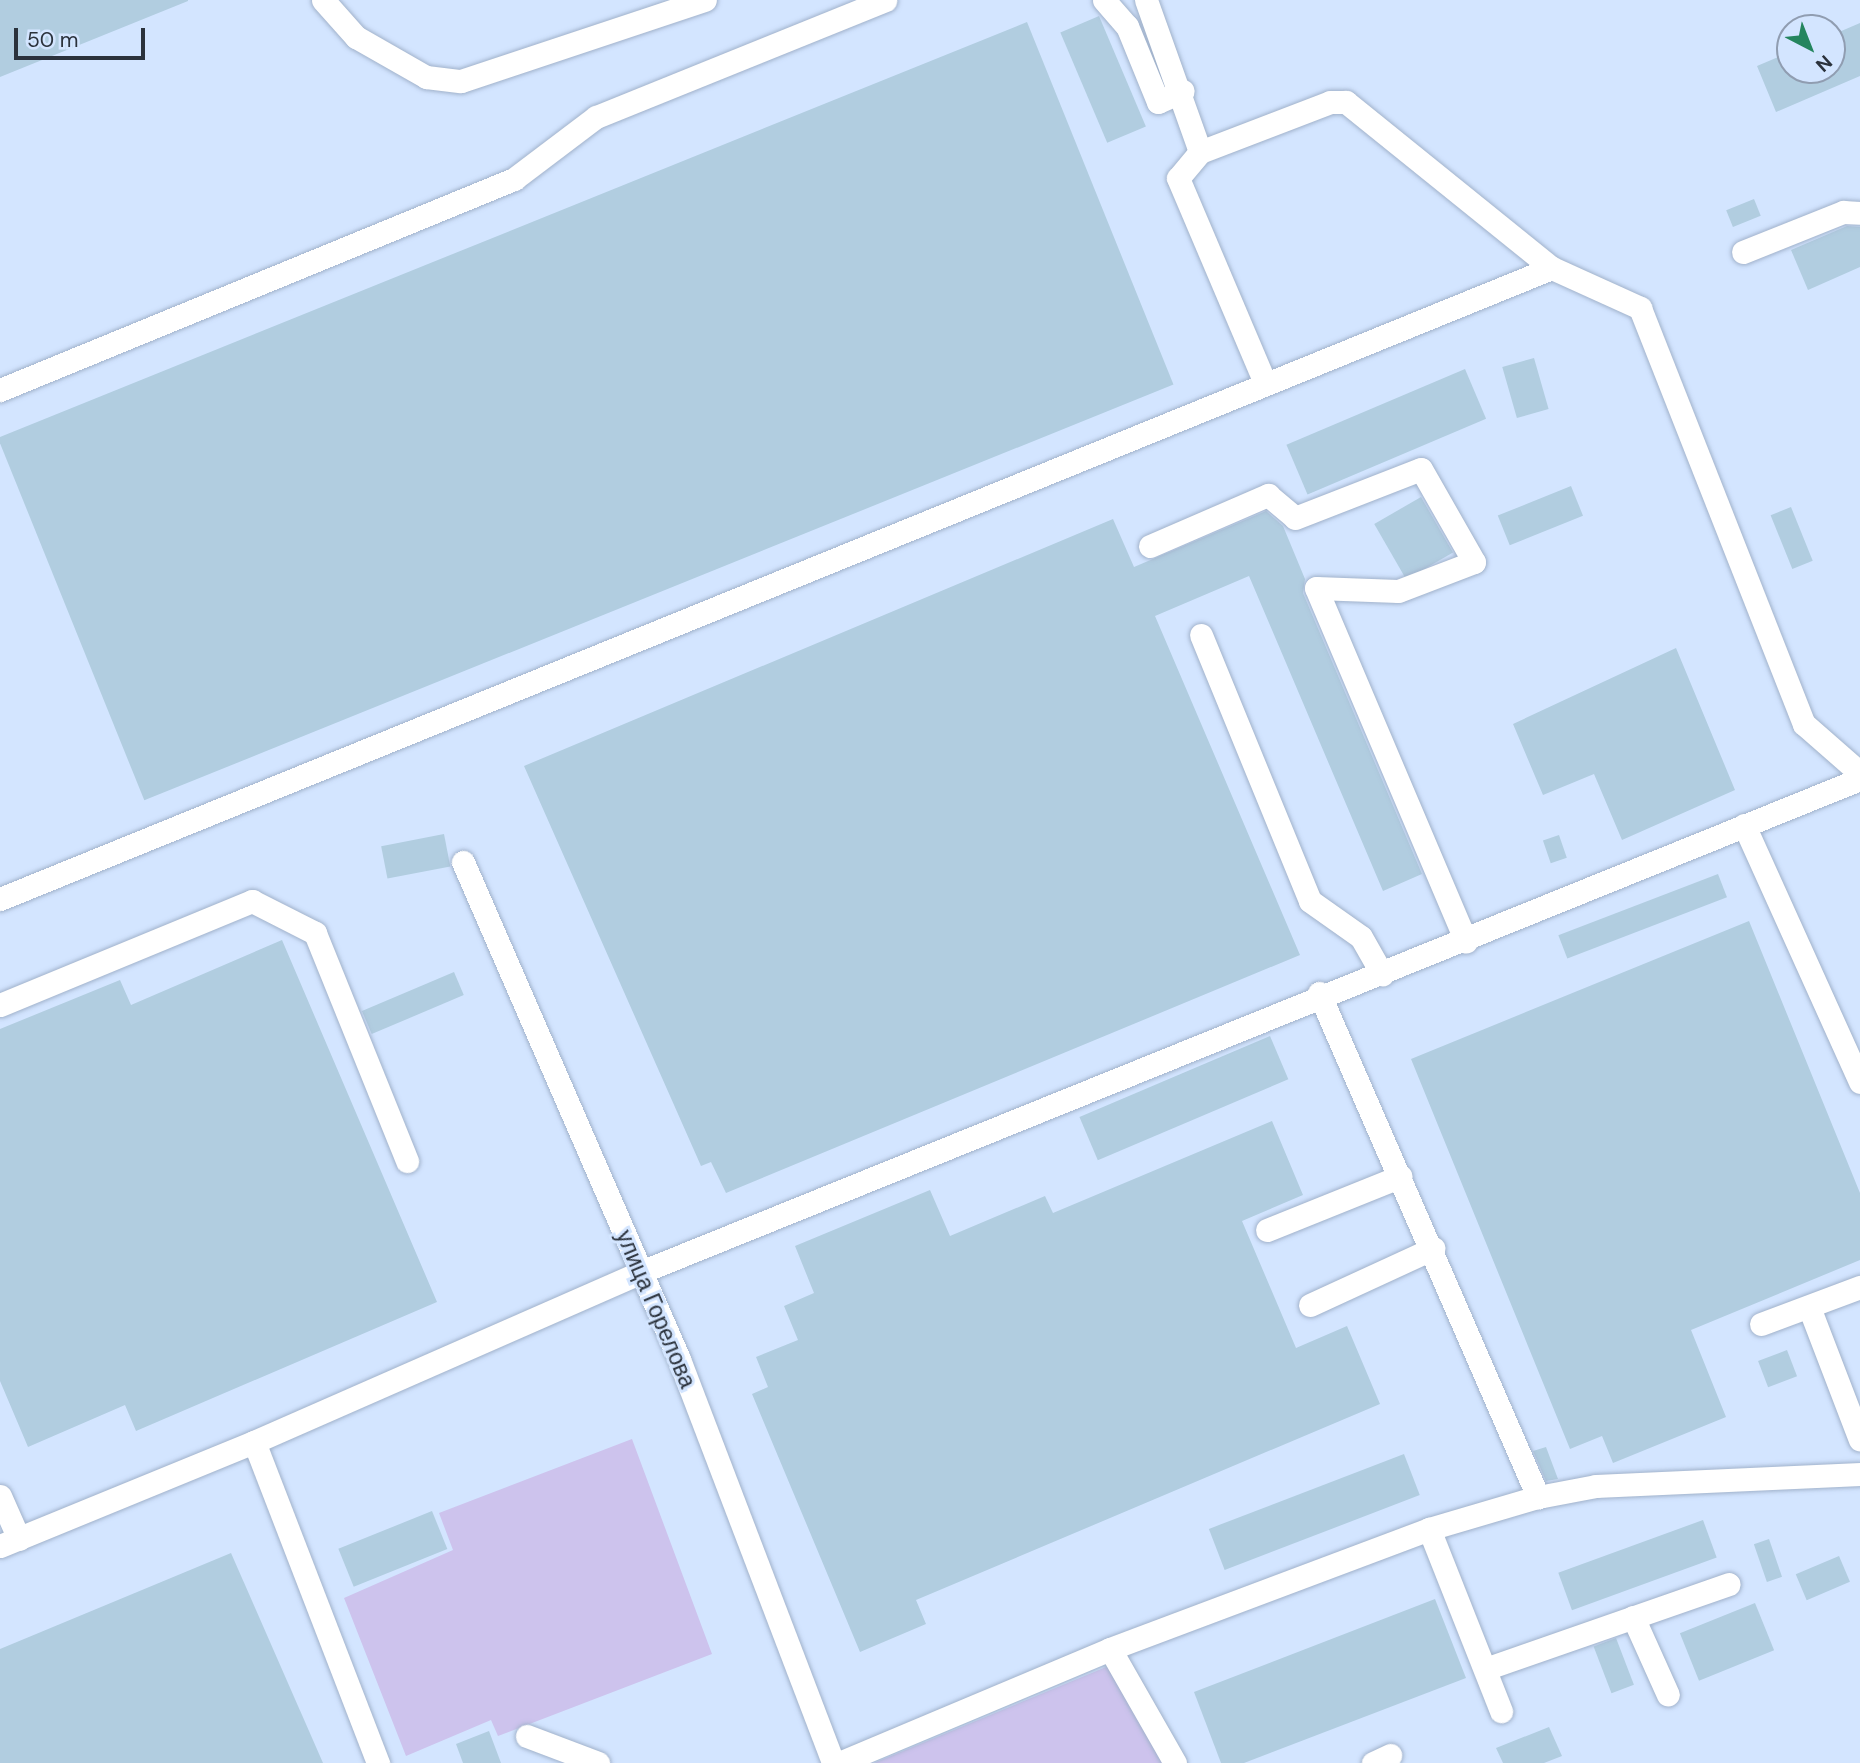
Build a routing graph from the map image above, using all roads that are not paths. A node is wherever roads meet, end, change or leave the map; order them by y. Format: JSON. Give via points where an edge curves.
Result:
{"nodes":[{"id":1,"x":323,"y":0,"type":"edge"},
{"id":2,"x":705,"y":0,"type":"edge"},
{"id":3,"x":885,"y":0,"type":"edge"},
{"id":4,"x":1104,"y":0,"type":"edge"},
{"id":5,"x":1146,"y":0,"type":"edge"},
{"id":6,"x":1183,"y":91,"type":"junction"},
{"id":7,"x":1200,"y":152,"type":"junction"},
{"id":8,"x":1860,"y":213,"type":"edge"},
{"id":9,"x":1743,"y":252,"type":"dead end"},
{"id":10,"x":1552,"y":268,"type":"junction"},
{"id":11,"x":1265,"y":383,"type":"junction"},
{"id":12,"x":0,"y":390,"type":"edge"},
{"id":13,"x":1150,"y":546,"type":"dead end"},
{"id":14,"x":1201,"y":635,"type":"dead end"},
{"id":15,"x":1860,"y":772,"type":"edge"},
{"id":16,"x":1860,"y":779,"type":"edge"},
{"id":17,"x":1744,"y":825,"type":"junction"},
{"id":18,"x":463,"y":862,"type":"dead end"},
{"id":19,"x":0,"y":899,"type":"edge"},
{"id":20,"x":1466,"y":941,"type":"junction"},
{"id":21,"x":1382,"y":974,"type":"junction"},
{"id":22,"x":1319,"y":993,"type":"junction"},
{"id":23,"x":0,"y":1004,"type":"edge"},
{"id":24,"x":1860,"y":1082,"type":"edge"},
{"id":25,"x":407,"y":1161,"type":"dead end"},
{"id":26,"x":1401,"y":1176,"type":"junction"},
{"id":27,"x":1267,"y":1230,"type":"dead end"},
{"id":28,"x":1434,"y":1248,"type":"junction"},
{"id":29,"x":640,"y":1272,"type":"junction"},
{"id":30,"x":1860,"y":1287,"type":"edge"},
{"id":31,"x":1310,"y":1305,"type":"dead end"},
{"id":32,"x":1809,"y":1307,"type":"junction"},
{"id":33,"x":1761,"y":1324,"type":"dead end"},
{"id":34,"x":1860,"y":1440,"type":"edge"},
{"id":35,"x":254,"y":1442,"type":"junction"},
{"id":36,"x":1860,"y":1474,"type":"edge"},
{"id":37,"x":0,"y":1496,"type":"edge"},
{"id":38,"x":1538,"y":1497,"type":"junction"},
{"id":39,"x":1429,"y":1529,"type":"junction"},
{"id":40,"x":9,"y":1543,"type":"edge"},
{"id":41,"x":1729,"y":1584,"type":"dead end"},
{"id":42,"x":1633,"y":1617,"type":"junction"},
{"id":43,"x":1111,"y":1648,"type":"junction"},
{"id":44,"x":1485,"y":1670,"type":"junction"},
{"id":45,"x":1668,"y":1695,"type":"dead end"},
{"id":46,"x":1502,"y":1711,"type":"dead end"},
{"id":47,"x":527,"y":1736,"type":"dead end"},
{"id":48,"x":378,"y":1763,"type":"edge"},
{"id":49,"x":598,"y":1763,"type":"edge"},
{"id":50,"x":833,"y":1763,"type":"edge"},
{"id":51,"x":839,"y":1763,"type":"edge"},
{"id":52,"x":1175,"y":1763,"type":"edge"}],
"edges":[{"from":1,"to":2,"type":"street","via":[[356,37],[426,77],[461,80]]},
{"from":3,"to":12,"type":"street","via":[[596,117],[514,179]]},
{"from":4,"to":6,"type":"street","via":[[1127,26],[1158,102]]},
{"from":5,"to":6,"type":"street"},
{"from":6,"to":7,"type":"street"},
{"from":7,"to":10,"type":"street","via":[[1330,102],[1346,102]]},
{"from":7,"to":11,"type":"street","via":[[1178,177]]},
{"from":8,"to":9,"type":"street","via":[[1843,212]]},
{"from":10,"to":11,"type":"street"},
{"from":10,"to":15,"type":"street","via":[[1640,308],[1804,724]]},
{"from":11,"to":19,"type":"street"},
{"from":13,"to":20,"type":"street","via":[[1268,495],[1295,518],[1420,469],[1474,562],[1398,590],[1317,588]]},
{"from":14,"to":21,"type":"street","via":[[1310,901],[1361,937]]},
{"from":16,"to":17,"type":"street"},
{"from":17,"to":20,"type":"street"},
{"from":17,"to":24,"type":"street"},
{"from":18,"to":29,"type":"street","name":"улица Горелова"},
{"from":20,"to":21,"type":"street"},
{"from":21,"to":22,"type":"street"},
{"from":22,"to":26,"type":"street"},
{"from":22,"to":29,"type":"street"},
{"from":23,"to":25,"type":"street","via":[[252,901],[315,933]]},
{"from":26,"to":27,"type":"street"},
{"from":26,"to":28,"type":"street"},
{"from":28,"to":31,"type":"street"},
{"from":28,"to":38,"type":"street"},
{"from":29,"to":35,"type":"street"},
{"from":29,"to":50,"type":"street","name":"улица Горелова"},
{"from":30,"to":32,"type":"street"},
{"from":32,"to":33,"type":"street"},
{"from":32,"to":34,"type":"street"},
{"from":35,"to":40,"type":"street"},
{"from":35,"to":48,"type":"street"},
{"from":36,"to":38,"type":"street","via":[[1596,1486]]},
{"from":37,"to":40,"type":"street"},
{"from":38,"to":39,"type":"street"},
{"from":39,"to":43,"type":"street"},
{"from":39,"to":44,"type":"street"},
{"from":41,"to":42,"type":"street"},
{"from":42,"to":44,"type":"street"},
{"from":42,"to":45,"type":"street"},
{"from":43,"to":51,"type":"street"},
{"from":43,"to":52,"type":"street"},
{"from":44,"to":46,"type":"street"},
{"from":47,"to":49,"type":"street"}]}
